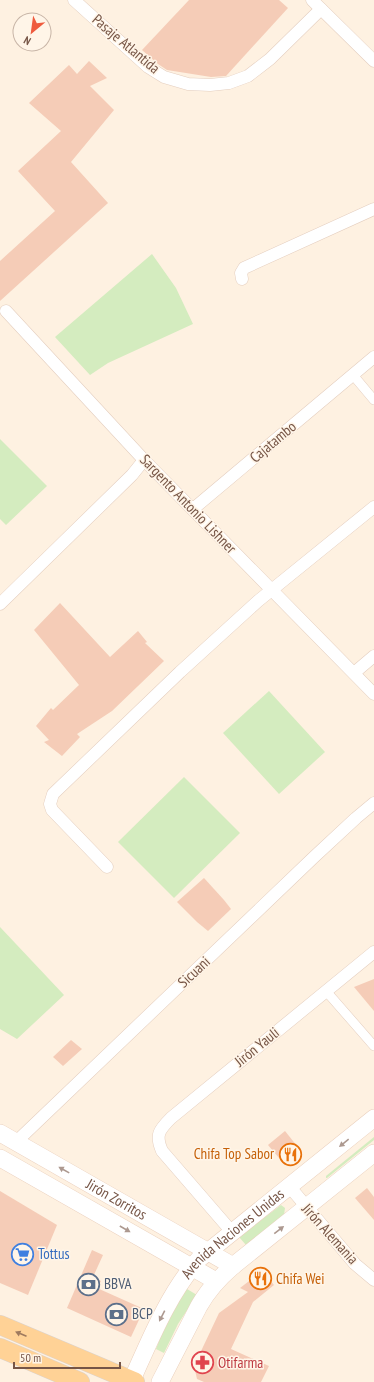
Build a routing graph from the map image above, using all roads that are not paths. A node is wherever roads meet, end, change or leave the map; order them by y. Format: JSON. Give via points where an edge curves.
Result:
{"nodes":[{"id":1,"x":74,"y":0,"type":"edge"},
{"id":2,"x":312,"y":0,"type":"edge"},
{"id":3,"x":321,"y":9,"type":"junction"},
{"id":4,"x":374,"y":61,"type":"edge"},
{"id":5,"x":374,"y":209,"type":"edge"},
{"id":6,"x":242,"y":279,"type":"dead end"},
{"id":7,"x":6,"y":311,"type":"dead end"},
{"id":8,"x":374,"y":357,"type":"edge"},
{"id":9,"x":353,"y":375,"type":"junction"},
{"id":10,"x":374,"y":400,"type":"edge"},
{"id":11,"x":144,"y":460,"type":"junction"},
{"id":12,"x":374,"y":507,"type":"edge"},
{"id":13,"x":193,"y":509,"type":"junction"},
{"id":14,"x":272,"y":589,"type":"junction"},
{"id":15,"x":0,"y":604,"type":"edge"},
{"id":16,"x":374,"y":656,"type":"edge"},
{"id":17,"x":354,"y":673,"type":"junction"},
{"id":18,"x":374,"y":694,"type":"edge"},
{"id":19,"x":374,"y":803,"type":"edge"},
{"id":20,"x":107,"y":867,"type":"dead end"},
{"id":21,"x":374,"y":952,"type":"edge"},
{"id":22,"x":326,"y":991,"type":"junction"},
{"id":23,"x":374,"y":1046,"type":"edge"},
{"id":24,"x":374,"y":1118,"type":"edge"},
{"id":25,"x":0,"y":1133,"type":"edge"},
{"id":26,"x":16,"y":1142,"type":"junction"},
{"id":27,"x":374,"y":1153,"type":"edge"},
{"id":28,"x":0,"y":1158,"type":"edge"},
{"id":29,"x":289,"y":1186,"type":"junction"},
{"id":30,"x":307,"y":1208,"type":"junction"},
{"id":31,"x":232,"y":1232,"type":"junction"},
{"id":32,"x":208,"y":1251,"type":"junction"},
{"id":33,"x":234,"y":1266,"type":"junction"},
{"id":34,"x":192,"y":1268,"type":"junction"},
{"id":35,"x":374,"y":1280,"type":"edge"},
{"id":36,"x":216,"y":1282,"type":"junction"},
{"id":37,"x":0,"y":1325,"type":"edge"},
{"id":38,"x":0,"y":1348,"type":"edge"},
{"id":39,"x":80,"y":1382,"type":"edge"},
{"id":40,"x":132,"y":1382,"type":"edge"},
{"id":41,"x":160,"y":1382,"type":"edge"}],
"edges":[{"from":1,"to":3,"type":"street","name":"Pasaje Atlantida","via":[[148,67],[164,76],[188,84],[210,85],[229,84],[248,76],[270,59]]},
{"from":2,"to":3,"type":"street"},
{"from":3,"to":4,"type":"street"},
{"from":5,"to":6,"type":"street","via":[[244,268],[241,273]]},
{"from":7,"to":11,"type":"street","name":"Sargento Antonio Lishner"},
{"from":8,"to":9,"type":"street","name":"Cajatambo"},
{"from":9,"to":10,"type":"street"},
{"from":9,"to":13,"type":"street","name":"Cajatambo"},
{"from":11,"to":13,"type":"street","name":"Sargento Antonio Lishner"},
{"from":11,"to":15,"type":"street","via":[[132,475]]},
{"from":12,"to":14,"type":"street"},
{"from":13,"to":14,"type":"street","name":"Sargento Antonio Lishner"},
{"from":14,"to":17,"type":"street","name":"Sargento Antonio Lishner"},
{"from":14,"to":20,"type":"street","via":[[180,672],[53,794],[50,804],[52,810]]},
{"from":16,"to":17,"type":"street"},
{"from":17,"to":18,"type":"street","name":"Sargento Antonio Lishner"},
{"from":19,"to":26,"type":"street","name":"Sicuani","via":[[314,857]]},
{"from":21,"to":22,"type":"street","name":"Jirón Yauli"},
{"from":22,"to":23,"type":"street"},
{"from":22,"to":31,"type":"street","name":"Jirón Yauli","via":[[171,1118],[158,1134],[162,1151]]},
{"from":24,"to":29,"type":"main road","name":"Avenida Naciones Unidas","one_way":true},
{"from":25,"to":26,"type":"main road","name":"Jirón Zorritos"},
{"from":32,"to":26,"type":"main road","name":"Jirón Zorritos","one_way":true},
{"from":27,"to":30,"type":"main road","name":"Avenida Naciones Unidas"},
{"from":28,"to":34,"type":"main road","name":"Jirón Zorritos","one_way":true},
{"from":29,"to":30,"type":"street","name":"Jirón Alemania"},
{"from":29,"to":31,"type":"main road","name":"Avenida Naciones Unidas"},
{"from":33,"to":30,"type":"main road","name":"Avenida Naciones Unidas","one_way":true},
{"from":30,"to":35,"type":"street","name":"Jirón Alemania","via":[[355,1264]]},
{"from":31,"to":32,"type":"main road","name":"Avenida Naciones Unidas"},
{"from":32,"to":33,"type":"main road","name":"Jirón Zorritos"},
{"from":32,"to":34,"type":"main road","name":"Avenida Naciones Unidas"},
{"from":33,"to":36,"type":"main road","name":"Avenida Naciones Unidas"},
{"from":34,"to":36,"type":"main road","name":"Jirón Zorritos"},
{"from":34,"to":40,"type":"main road","name":"Avenida Naciones Unidas","one_way":true,"via":[[170,1301]]},
{"from":36,"to":41,"type":"main road","name":"Avenida Naciones Unidas","via":[[192,1318]]},
{"from":40,"to":37,"type":"main road","one_way":true},
{"from":38,"to":39,"type":"main road"}]}
